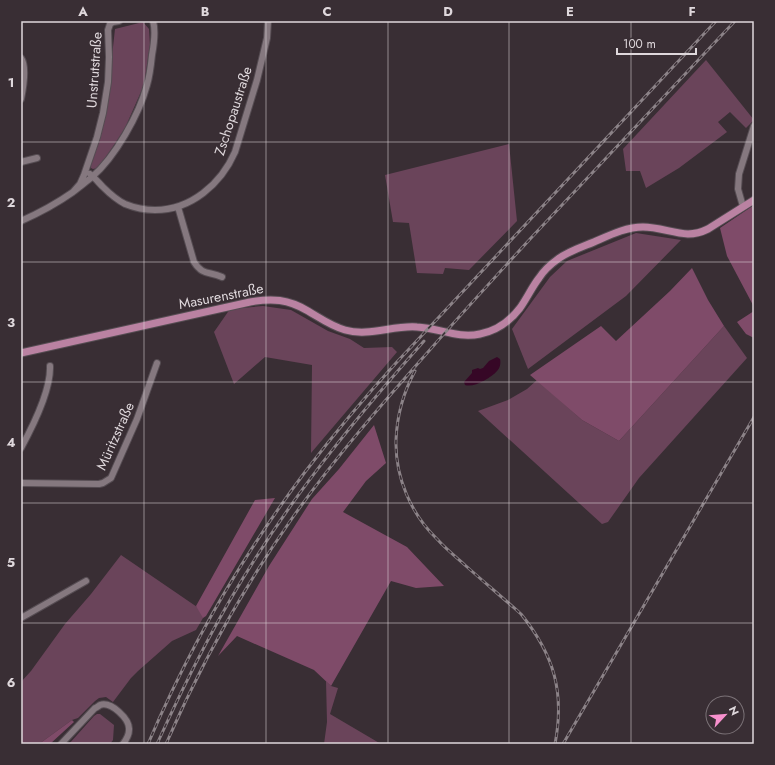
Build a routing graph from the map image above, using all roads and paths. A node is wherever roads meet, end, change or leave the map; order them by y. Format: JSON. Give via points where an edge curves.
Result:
{"nodes":[{"id":1,"x":119,"y":21,"type":"edge"},
{"id":2,"x":153,"y":21,"type":"edge"},
{"id":3,"x":268,"y":21,"type":"edge"},
{"id":4,"x":21,"y":58,"type":"edge"},
{"id":5,"x":21,"y":99,"type":"edge"},
{"id":6,"x":754,"y":126,"type":"edge"},
{"id":7,"x":37,"y":158,"type":"dead end"},
{"id":8,"x":21,"y":162,"type":"edge"},
{"id":9,"x":86,"y":171,"type":"junction"},
{"id":10,"x":93,"y":176,"type":"junction"},
{"id":11,"x":73,"y":192,"type":"junction"},
{"id":12,"x":754,"y":200,"type":"edge"},
{"id":13,"x":744,"y":206,"type":"junction"},
{"id":14,"x":178,"y":208,"type":"junction"},
{"id":15,"x":21,"y":221,"type":"edge"},
{"id":16,"x":222,"y":277,"type":"dead end"},
{"id":17,"x":21,"y":353,"type":"edge"},
{"id":18,"x":157,"y":363,"type":"dead end"},
{"id":19,"x":50,"y":366,"type":"dead end"},
{"id":20,"x":21,"y":448,"type":"edge"},
{"id":21,"x":21,"y":483,"type":"edge"},
{"id":22,"x":86,"y":581,"type":"dead end"},
{"id":23,"x":21,"y":617,"type":"edge"},
{"id":24,"x":61,"y":744,"type":"edge"},
{"id":25,"x":123,"y":744,"type":"edge"}],
"edges":[{"from":1,"to":9,"type":"street","name":"Unstrutstraße","via":[[110,24],[108,30],[106,98]]},
{"from":2,"to":10,"type":"street","name":"Unstrutstraße","via":[[154,43],[144,95],[120,143]]},
{"from":3,"to":14,"type":"street","name":"Zschopaustraße","via":[[267,38],[257,80],[232,160],[217,182]]},
{"from":4,"to":5,"type":"street","via":[[24,69]]},
{"from":6,"to":13,"type":"street","via":[[739,174],[738,189]]},
{"from":7,"to":8,"type":"street"},
{"from":9,"to":10,"type":"street","name":"Zschopaustraße"},
{"from":9,"to":11,"type":"street","name":"Unstrutstraße"},
{"from":10,"to":11,"type":"street","name":"Unstrutstraße"},
{"from":10,"to":14,"type":"street","name":"Zschopaustraße","via":[[112,195],[131,206],[149,210]]},
{"from":11,"to":15,"type":"street","name":"Unstrutstraße","via":[[60,202]]},
{"from":12,"to":13,"type":"main road","name":"Masurenstraße"},
{"from":13,"to":17,"type":"main road","name":"Masurenstraße","via":[[693,234],[636,227],[575,249],[548,267],[512,317],[500,327],[480,334],[459,335],[417,326],[367,332],[347,331],[328,324],[300,306],[272,299]]},
{"from":14,"to":16,"type":"street","via":[[194,262],[202,271]]},
{"from":18,"to":21,"type":"street","name":"Müritzstraße","via":[[131,435],[108,481],[99,484]]},
{"from":19,"to":20,"type":"street","via":[[43,400]]},
{"from":22,"to":23,"type":"street"},
{"from":24,"to":25,"type":"street","via":[[95,708],[106,704],[128,721],[130,732]]}]}
